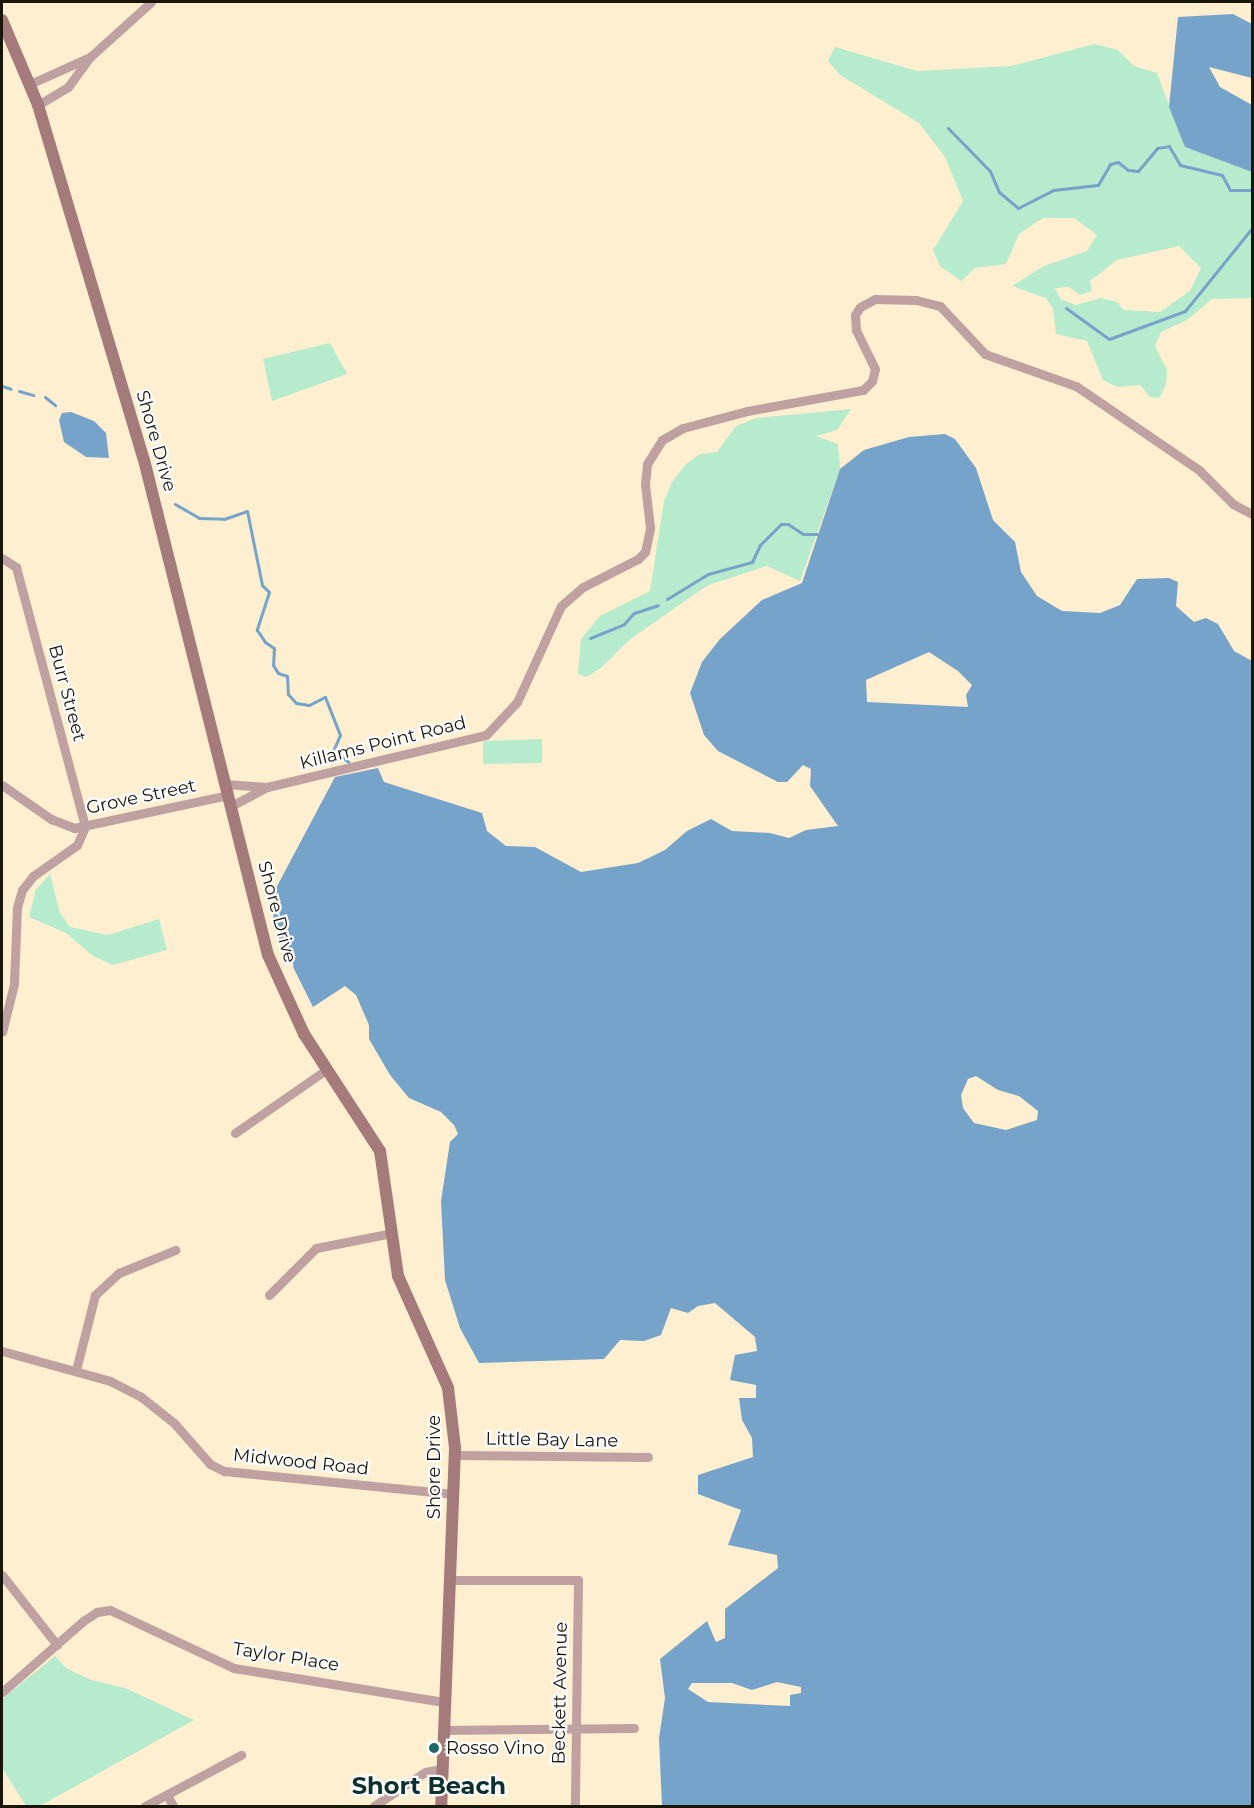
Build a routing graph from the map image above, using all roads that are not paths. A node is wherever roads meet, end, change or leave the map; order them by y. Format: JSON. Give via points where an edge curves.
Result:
{"nodes":[{"id":1,"x":151,"y":2,"type":"edge"},
{"id":2,"x":2,"y":20,"type":"edge"},
{"id":3,"x":90,"y":57,"type":"junction"},
{"id":4,"x":30,"y":84,"type":"junction"},
{"id":5,"x":38,"y":105,"type":"junction"},
{"id":6,"x":1252,"y":514,"type":"edge"},
{"id":7,"x":2,"y":558,"type":"edge"},
{"id":8,"x":2,"y":785,"type":"edge"},
{"id":9,"x":267,"y":787,"type":"junction"},
{"id":10,"x":228,"y":795,"type":"junction"},
{"id":11,"x":85,"y":827,"type":"junction"},
{"id":12,"x":2,"y":1032,"type":"edge"},
{"id":13,"x":327,"y":1069,"type":"junction"},
{"id":14,"x":235,"y":1133,"type":"dead end"},
{"id":15,"x":392,"y":1233,"type":"junction"},
{"id":16,"x":175,"y":1250,"type":"dead end"},
{"id":17,"x":269,"y":1295,"type":"dead end"},
{"id":18,"x":2,"y":1351,"type":"edge"},
{"id":19,"x":76,"y":1370,"type":"junction"},
{"id":20,"x":455,"y":1455,"type":"junction"},
{"id":21,"x":648,"y":1457,"type":"dead end"},
{"id":22,"x":454,"y":1494,"type":"junction"},
{"id":23,"x":2,"y":1575,"type":"edge"},
{"id":24,"x":450,"y":1580,"type":"junction"},
{"id":25,"x":57,"y":1645,"type":"junction"},
{"id":26,"x":2,"y":1692,"type":"edge"},
{"id":27,"x":445,"y":1702,"type":"junction"},
{"id":28,"x":634,"y":1728,"type":"dead end"},
{"id":29,"x":577,"y":1729,"type":"junction"},
{"id":30,"x":443,"y":1730,"type":"junction"},
{"id":31,"x":241,"y":1755,"type":"dead end"},
{"id":32,"x":442,"y":1769,"type":"junction"},
{"id":33,"x":167,"y":1795,"type":"junction"},
{"id":34,"x":145,"y":1806,"type":"edge"},
{"id":35,"x":173,"y":1806,"type":"edge"},
{"id":36,"x":374,"y":1806,"type":"edge"},
{"id":37,"x":441,"y":1806,"type":"edge"},
{"id":38,"x":575,"y":1806,"type":"edge"}],
"edges":[{"from":1,"to":3,"type":"street"},
{"from":2,"to":4,"type":"main road","name":"Shore Drive"},
{"from":3,"to":4,"type":"street"},
{"from":3,"to":5,"type":"street","via":[[82,73],[68,87]]},
{"from":4,"to":5,"type":"main road","name":"Shore Drive"},
{"from":5,"to":10,"type":"main road","name":"Shore Drive","via":[[144,460]]},
{"from":6,"to":9,"type":"street","name":"Killams Point Road","via":[[1239,509],[1191,464],[1076,386],[986,354],[940,306],[916,300],[875,299],[860,307],[855,315],[856,330],[875,369],[872,381],[863,390],[747,411],[683,428],[662,440],[647,464],[650,528],[645,552],[583,588],[561,606],[517,702],[486,735]]},
{"from":7,"to":11,"type":"street","name":"Burr Street","via":[[16,567]]},
{"from":8,"to":11,"type":"street","name":"Grove Street","via":[[51,819],[66,826]]},
{"from":9,"to":10,"type":"street","name":"Killams Point Road"},
{"from":9,"to":10,"type":"street","name":"Killams Point Road"},
{"from":10,"to":11,"type":"street","name":"Grove Street"},
{"from":10,"to":13,"type":"main road","name":"Shore Drive","via":[[274,972],[301,1029]]},
{"from":11,"to":12,"type":"street","via":[[77,845],[33,876],[22,890],[17,908],[14,984]]},
{"from":13,"to":14,"type":"street"},
{"from":13,"to":15,"type":"main road","name":"Shore Drive","via":[[382,1156]]},
{"from":15,"to":17,"type":"street","via":[[316,1248]]},
{"from":15,"to":20,"type":"main road","name":"Shore Drive","via":[[403,1292],[448,1388]]},
{"from":16,"to":19,"type":"street","via":[[119,1273],[95,1296]]},
{"from":18,"to":19,"type":"street","name":"Midwood Road"},
{"from":19,"to":22,"type":"street","name":"Midwood Road","via":[[140,1396],[174,1423],[210,1464],[224,1471]]},
{"from":20,"to":21,"type":"street","name":"Little Bay Lane"},
{"from":20,"to":22,"type":"main road","name":"Shore Drive"},
{"from":22,"to":24,"type":"main road","name":"Shore Drive"},
{"from":23,"to":25,"type":"street"},
{"from":24,"to":27,"type":"main road","name":"Shore Drive"},
{"from":24,"to":29,"type":"street","name":"Beckett Avenue","via":[[578,1580]]},
{"from":25,"to":26,"type":"street"},
{"from":25,"to":27,"type":"street","name":"Taylor Place","via":[[97,1612],[120,1613],[234,1668]]},
{"from":27,"to":30,"type":"main road","name":"Shore Drive"},
{"from":28,"to":29,"type":"street"},
{"from":29,"to":30,"type":"street"},
{"from":29,"to":38,"type":"street","name":"Beckett Avenue"},
{"from":30,"to":32,"type":"main road","name":"Shore Drive"},
{"from":31,"to":33,"type":"street"},
{"from":32,"to":36,"type":"street","via":[[425,1772]]},
{"from":32,"to":37,"type":"main road","name":"Shore Drive"},
{"from":33,"to":34,"type":"street"},
{"from":33,"to":35,"type":"street"}]}
